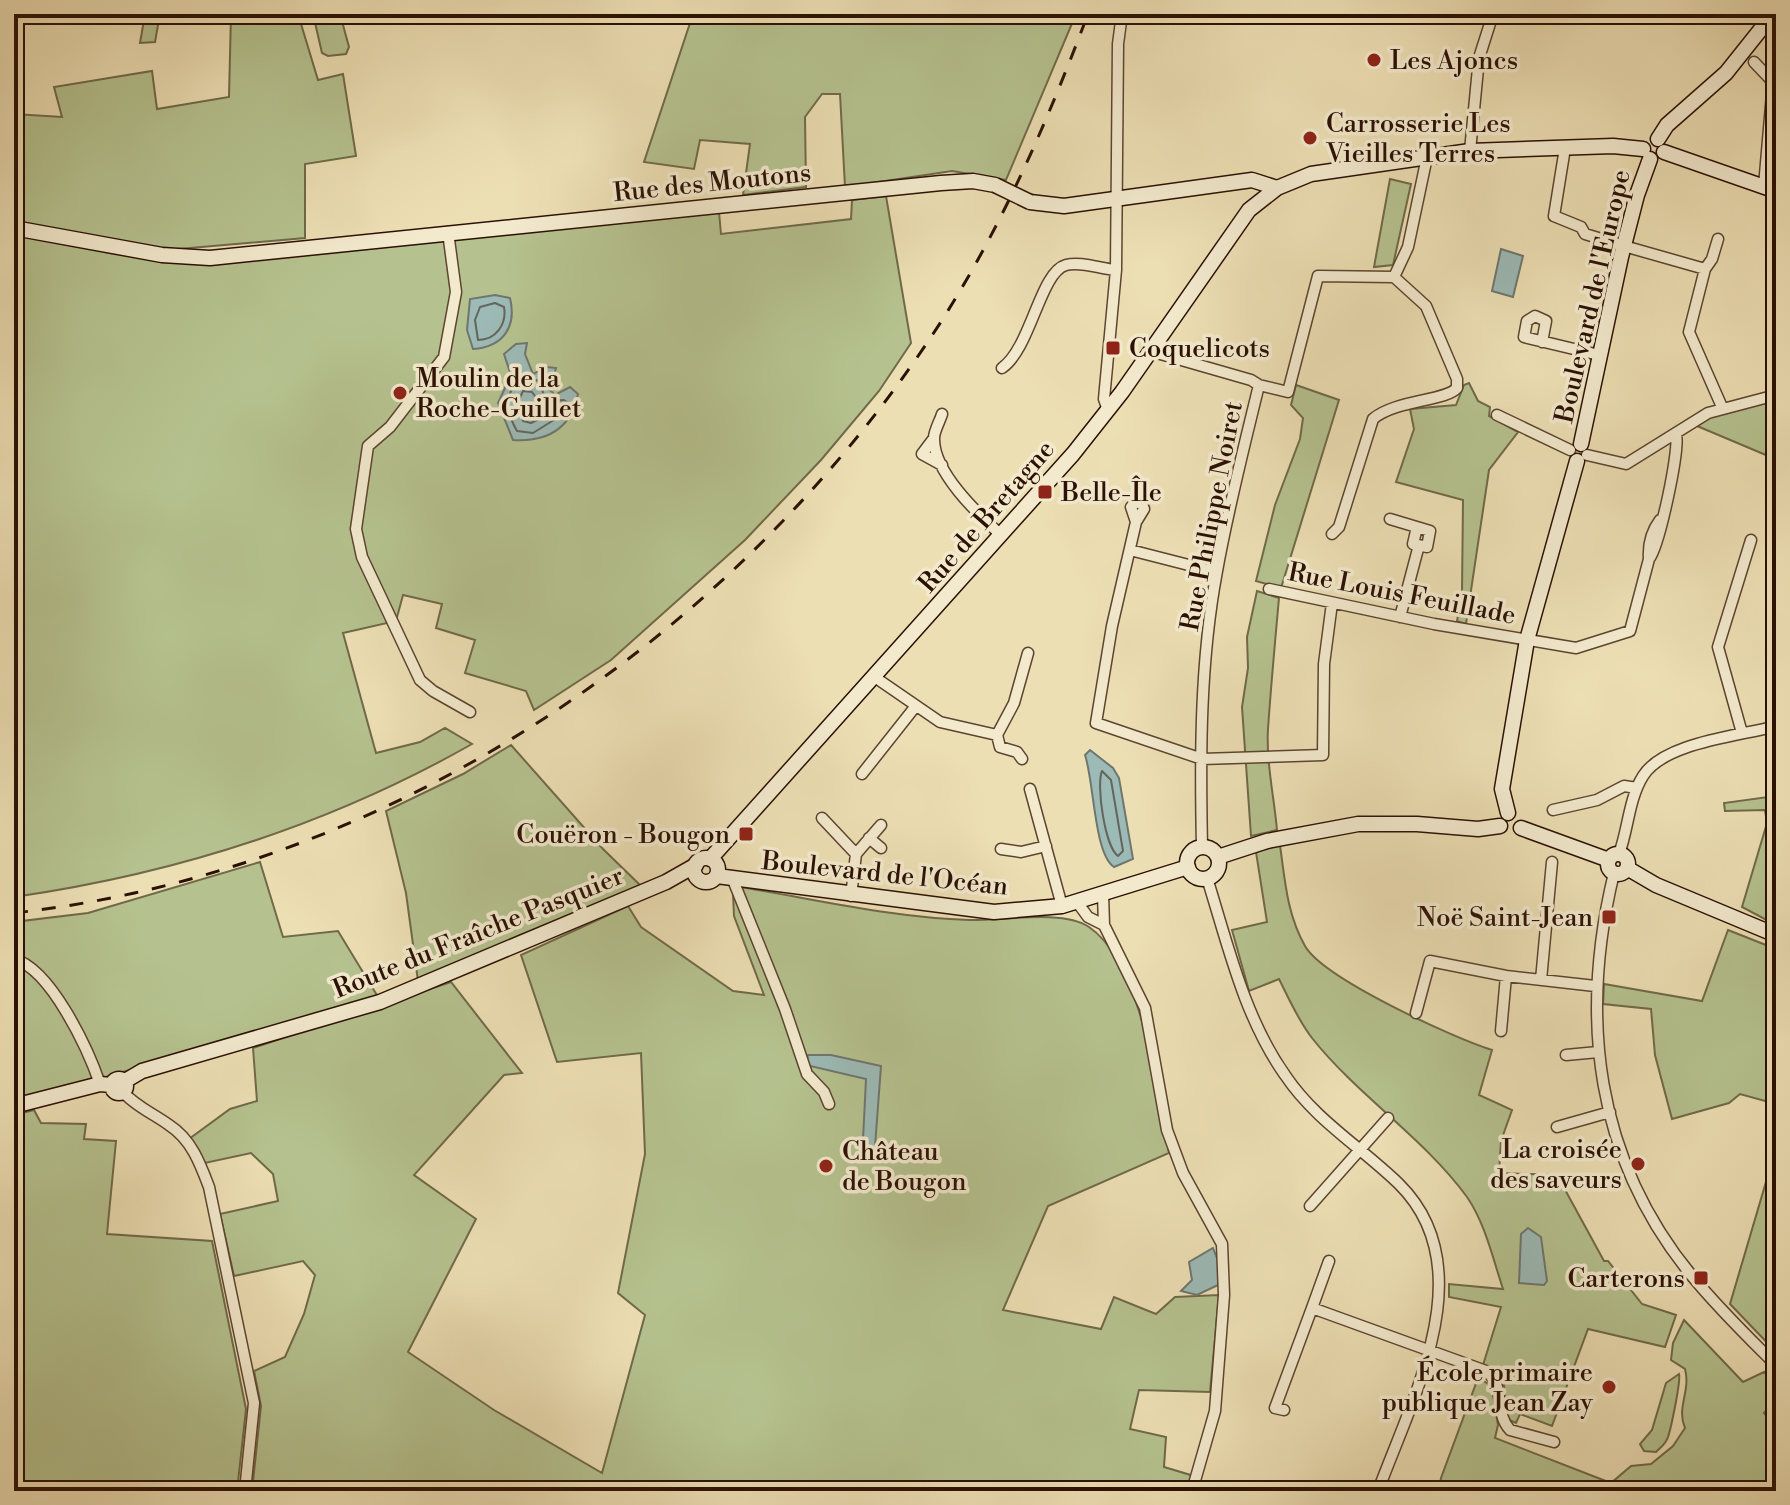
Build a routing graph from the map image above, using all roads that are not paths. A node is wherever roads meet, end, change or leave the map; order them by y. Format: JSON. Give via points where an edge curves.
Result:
{"nodes":[{"id":1,"x":1122,"y":14,"type":"edge"},
{"id":2,"x":1493,"y":14,"type":"edge"},
{"id":3,"x":1773,"y":14,"type":"edge"},
{"id":4,"x":1754,"y":62,"type":"dead end"},
{"id":5,"x":1661,"y":146,"type":"junction"},
{"id":6,"x":1565,"y":148,"type":"junction"},
{"id":7,"x":1470,"y":151,"type":"junction"},
{"id":8,"x":1647,"y":154,"type":"junction"},
{"id":9,"x":1427,"y":157,"type":"junction"},
{"id":10,"x":1239,"y":183,"type":"junction"},
{"id":11,"x":1277,"y":188,"type":"junction"},
{"id":12,"x":1770,"y":188,"type":"edge"},
{"id":13,"x":1263,"y":197,"type":"junction"},
{"id":14,"x":1117,"y":199,"type":"junction"},
{"id":15,"x":14,"y":228,"type":"edge"},
{"id":16,"x":441,"y":233,"type":"junction"},
{"id":17,"x":1718,"y":239,"type":"dead end"},
{"id":18,"x":1621,"y":245,"type":"junction"},
{"id":19,"x":1705,"y":269,"type":"junction"},
{"id":20,"x":1116,"y":270,"type":"junction"},
{"id":21,"x":1394,"y":277,"type":"junction"},
{"id":22,"x":1542,"y":342,"type":"dead end"},
{"id":23,"x":1150,"y":351,"type":"junction"},
{"id":24,"x":1599,"y":355,"type":"junction"},
{"id":25,"x":1002,"y":368,"type":"dead end"},
{"id":26,"x":1259,"y":385,"type":"junction"},
{"id":27,"x":1776,"y":396,"type":"edge"},
{"id":28,"x":1722,"y":407,"type":"junction"},
{"id":29,"x":1108,"y":410,"type":"junction"},
{"id":30,"x":942,"y":414,"type":"dead end"},
{"id":31,"x":1497,"y":415,"type":"dead end"},
{"id":32,"x":1676,"y":434,"type":"junction"},
{"id":33,"x":1579,"y":453,"type":"junction"},
{"id":34,"x":1142,"y":486,"type":"dead end"},
{"id":35,"x":1390,"y":519,"type":"dead end"},
{"id":36,"x":1332,"y":534,"type":"dead end"},
{"id":37,"x":1001,"y":535,"type":"junction"},
{"id":38,"x":1751,"y":540,"type":"dead end"},
{"id":39,"x":1130,"y":550,"type":"junction"},
{"id":40,"x":1216,"y":572,"type":"junction"},
{"id":41,"x":1269,"y":589,"type":"dead end"},
{"id":42,"x":1332,"y":603,"type":"junction"},
{"id":43,"x":1400,"y":617,"type":"junction"},
{"id":44,"x":1527,"y":640,"type":"junction"},
{"id":45,"x":1028,"y":653,"type":"dead end"},
{"id":46,"x":876,"y":678,"type":"junction"},
{"id":47,"x":915,"y":707,"type":"junction"},
{"id":48,"x":470,"y":712,"type":"dead end"},
{"id":49,"x":1776,"y":726,"type":"edge"},
{"id":50,"x":1742,"y":733,"type":"junction"},
{"id":51,"x":997,"y":735,"type":"junction"},
{"id":52,"x":1022,"y":759,"type":"dead end"},
{"id":53,"x":1202,"y":759,"type":"junction"},
{"id":54,"x":862,"y":774,"type":"dead end"},
{"id":55,"x":1637,"y":788,"type":"junction"},
{"id":56,"x":1030,"y":789,"type":"dead end"},
{"id":57,"x":1553,"y":810,"type":"dead end"},
{"id":58,"x":822,"y":818,"type":"dead end"},
{"id":59,"x":1504,"y":820,"type":"junction"},
{"id":60,"x":881,"y":825,"type":"dead end"},
{"id":61,"x":869,"y":838,"type":"junction"},
{"id":62,"x":1046,"y":846,"type":"junction"},
{"id":63,"x":1202,"y":847,"type":"junction"},
{"id":64,"x":881,"y":848,"type":"dead end"},
{"id":65,"x":1001,"y":849,"type":"dead end"},
{"id":66,"x":856,"y":854,"type":"junction"},
{"id":67,"x":1218,"y":857,"type":"junction"},
{"id":68,"x":710,"y":859,"type":"junction"},
{"id":69,"x":1552,"y":862,"type":"dead end"},
{"id":70,"x":1617,"y":864,"type":"junction"},
{"id":71,"x":1188,"y":867,"type":"junction"},
{"id":72,"x":697,"y":872,"type":"junction"},
{"id":73,"x":717,"y":876,"type":"junction"},
{"id":74,"x":1207,"y":878,"type":"junction"},
{"id":75,"x":733,"y":880,"type":"junction"},
{"id":76,"x":1103,"y":894,"type":"junction"},
{"id":77,"x":851,"y":896,"type":"junction"},
{"id":78,"x":1069,"y":904,"type":"junction"},
{"id":79,"x":1104,"y":925,"type":"junction"},
{"id":80,"x":1776,"y":935,"type":"edge"},
{"id":81,"x":14,"y":959,"type":"edge"},
{"id":82,"x":1506,"y":976,"type":"junction"},
{"id":83,"x":1541,"y":980,"type":"junction"},
{"id":84,"x":1595,"y":986,"type":"junction"},
{"id":85,"x":1416,"y":1013,"type":"dead end"},
{"id":86,"x":1501,"y":1031,"type":"dead end"},
{"id":87,"x":1598,"y":1052,"type":"junction"},
{"id":88,"x":1566,"y":1055,"type":"dead end"},
{"id":89,"x":115,"y":1085,"type":"junction"},
{"id":90,"x":829,"y":1104,"type":"dead end"},
{"id":91,"x":14,"y":1106,"type":"edge"},
{"id":92,"x":1610,"y":1112,"type":"junction"},
{"id":93,"x":1388,"y":1118,"type":"dead end"},
{"id":94,"x":1557,"y":1127,"type":"dead end"},
{"id":95,"x":1359,"y":1150,"type":"junction"},
{"id":96,"x":1310,"y":1206,"type":"dead end"},
{"id":97,"x":1329,"y":1261,"type":"dead end"},
{"id":98,"x":1312,"y":1308,"type":"junction"},
{"id":99,"x":1428,"y":1351,"type":"junction"},
{"id":100,"x":1776,"y":1365,"type":"edge"},
{"id":101,"x":1284,"y":1410,"type":"dead end"},
{"id":102,"x":1554,"y":1442,"type":"dead end"},
{"id":103,"x":245,"y":1491,"type":"edge"},
{"id":104,"x":1192,"y":1491,"type":"edge"},
{"id":105,"x":1378,"y":1491,"type":"edge"}],
"edges":[{"from":1,"to":14,"type":"street"},
{"from":2,"to":7,"type":"street","via":[[1479,58]]},
{"from":3,"to":5,"type":"main road","via":[[1726,73],[1667,125]]},
{"from":4,"to":12,"type":"street","via":[[1773,82]]},
{"from":5,"to":8,"type":"main road","via":[[1648,140]]},
{"from":5,"to":12,"type":"main road"},
{"from":6,"to":7,"type":"main road","name":"Rue de Bretagne"},
{"from":6,"to":8,"type":"main road","name":"Rue de Bretagne"},
{"from":6,"to":18,"type":"street","via":[[1554,216],[1581,227],[1585,234]]},
{"from":7,"to":9,"type":"main road","name":"Rue de Bretagne"},
{"from":8,"to":18,"type":"main road","name":"Boulevard de l'Europe"},
{"from":9,"to":11,"type":"main road","name":"Rue de Bretagne","via":[[1311,174]]},
{"from":9,"to":21,"type":"street","via":[[1408,247]]},
{"from":10,"to":11,"type":"main road","via":[[1264,182]]},
{"from":10,"to":13,"type":"main road"},
{"from":10,"to":14,"type":"main road"},
{"from":11,"to":13,"type":"main road","name":"Rue de Bretagne"},
{"from":13,"to":23,"type":"main road","name":"Rue de Bretagne","via":[[1232,229]]},
{"from":14,"to":16,"type":"main road","name":"Rue des Moutons","bridge":true,"via":[[1064,206],[1030,202],[973,181]]},
{"from":14,"to":20,"type":"street"},
{"from":15,"to":16,"type":"main road","name":"Rue des Moutons","via":[[162,255],[210,258]]},
{"from":16,"to":48,"type":"street","via":[[456,292],[444,357],[390,427],[368,446],[356,529],[362,557],[420,680]]},
{"from":17,"to":19,"type":"street"},
{"from":18,"to":19,"type":"street"},
{"from":18,"to":24,"type":"main road","name":"Boulevard de l'Europe"},
{"from":19,"to":28,"type":"street","via":[[1689,332]]},
{"from":20,"to":25,"type":"street","via":[[1061,266],[1051,277],[1016,359]]},
{"from":20,"to":29,"type":"street","via":[[1104,399]]},
{"from":21,"to":26,"type":"street","name":"Rue Philippe Noiret","via":[[1318,276],[1288,392]]},
{"from":21,"to":36,"type":"street","via":[[1426,306],[1457,388],[1373,419],[1339,527]]},
{"from":22,"to":24,"type":"street"},
{"from":23,"to":26,"type":"street","name":"Rue Philippe Noiret"},
{"from":23,"to":29,"type":"main road","name":"Rue de Bretagne"},
{"from":24,"to":33,"type":"main road","name":"Boulevard de l'Europe"},
{"from":26,"to":40,"type":"street","name":"Rue Philippe Noiret"},
{"from":27,"to":28,"type":"street"},
{"from":28,"to":32,"type":"street"},
{"from":29,"to":37,"type":"main road","name":"Rue de Bretagne"},
{"from":30,"to":37,"type":"street","via":[[934,438],[942,465],[955,488]]},
{"from":31,"to":33,"type":"street"},
{"from":32,"to":33,"type":"street","via":[[1626,464]]},
{"from":32,"to":44,"type":"street","name":"Rue Louis Feuillade","via":[[1677,455],[1657,550],[1649,559],[1630,631],[1576,648]]},
{"from":33,"to":44,"type":"main road","name":"Boulevard de l'Europe"},
{"from":34,"to":39,"type":"street","via":[[1140,499],[1131,507],[1136,522]]},
{"from":35,"to":43,"type":"street","via":[[1430,531],[1427,547],[1419,545]]},
{"from":37,"to":46,"type":"main road","name":"Rue de Bretagne"},
{"from":38,"to":50,"type":"street","via":[[1718,647]]},
{"from":39,"to":40,"type":"street"},
{"from":39,"to":53,"type":"street","via":[[1096,723]]},
{"from":40,"to":53,"type":"street","name":"Rue Philippe Noiret"},
{"from":41,"to":42,"type":"street","name":"Rue Louis Feuillade"},
{"from":42,"to":43,"type":"street","name":"Rue Louis Feuillade"},
{"from":42,"to":53,"type":"street","via":[[1324,664],[1323,755]]},
{"from":43,"to":44,"type":"street","name":"Rue Louis Feuillade"},
{"from":44,"to":59,"type":"main road","name":"Boulevard de l'Europe","via":[[1502,789]]},
{"from":45,"to":51,"type":"street","via":[[1014,703]]},
{"from":46,"to":47,"type":"street"},
{"from":46,"to":68,"type":"main road","name":"Rue de Bretagne"},
{"from":47,"to":51,"type":"street","via":[[947,726]]},
{"from":47,"to":54,"type":"street"},
{"from":49,"to":50,"type":"street"},
{"from":50,"to":55,"type":"street","via":[[1663,759]]},
{"from":51,"to":52,"type":"street","via":[[1000,747]]},
{"from":53,"to":63,"type":"street","name":"Rue Philippe Noiret"},
{"from":55,"to":57,"type":"street","via":[[1624,786],[1597,800]]},
{"from":55,"to":70,"type":"street"},
{"from":56,"to":62,"type":"street"},
{"from":58,"to":66,"type":"street"},
{"from":59,"to":67,"type":"main road","via":[[1478,829],[1358,824],[1267,841]]},
{"from":59,"to":70,"type":"main road","via":[[1520,818],[1521,828]]},
{"from":60,"to":61,"type":"street"},
{"from":61,"to":64,"type":"street"},
{"from":61,"to":66,"type":"street"},
{"from":62,"to":65,"type":"street","via":[[1021,852]]},
{"from":62,"to":78,"type":"street"},
{"from":63,"to":67,"type":"main road"},
{"from":63,"to":71,"type":"main road","via":[[1190,853]]},
{"from":66,"to":77,"type":"street"},
{"from":67,"to":74,"type":"main road","via":[[1217,870]]},
{"from":68,"to":72,"type":"main road","via":[[702,860]]},
{"from":68,"to":73,"type":"main road"},
{"from":69,"to":83,"type":"street"},
{"from":70,"to":80,"type":"main road"},
{"from":70,"to":84,"type":"street","via":[[1600,930]]},
{"from":71,"to":74,"type":"main road","via":[[1193,875]]},
{"from":71,"to":76,"type":"main road","name":"Boulevard de l'Océan"},
{"from":72,"to":73,"type":"main road","via":[[710,882]]},
{"from":72,"to":89,"type":"main road","name":"Route du Fraîche Pasquier","via":[[399,995],[142,1071]]},
{"from":73,"to":75,"type":"main road","name":"Boulevard de l'Océan"},
{"from":74,"to":95,"type":"street","via":[[1259,1031],[1310,1108]]},
{"from":75,"to":77,"type":"main road","name":"Boulevard de l'Océan"},
{"from":75,"to":90,"type":"street","via":[[807,1074]]},
{"from":76,"to":78,"type":"main road","name":"Boulevard de l'Océan"},
{"from":76,"to":79,"type":"street"},
{"from":77,"to":78,"type":"main road","name":"Boulevard de l'Océan","via":[[964,911]]},
{"from":78,"to":79,"type":"street"},
{"from":79,"to":104,"type":"street","via":[[1145,1008],[1176,1156],[1222,1244],[1224,1295],[1215,1411]]},
{"from":81,"to":89,"type":"street","via":[[40,975],[92,1061]]},
{"from":82,"to":83,"type":"street"},
{"from":82,"to":85,"type":"street","via":[[1441,959],[1430,961]]},
{"from":82,"to":86,"type":"street"},
{"from":83,"to":84,"type":"street"},
{"from":84,"to":87,"type":"street"},
{"from":87,"to":88,"type":"street"},
{"from":87,"to":92,"type":"street"},
{"from":89,"to":91,"type":"main road","name":"Route du Fraîche Pasquier"},
{"from":89,"to":103,"type":"street","via":[[187,1142],[209,1187],[254,1403]]},
{"from":92,"to":94,"type":"street"},
{"from":92,"to":100,"type":"street","via":[[1636,1185],[1657,1225],[1691,1275]]},
{"from":93,"to":95,"type":"street"},
{"from":95,"to":96,"type":"street"},
{"from":95,"to":99,"type":"street","via":[[1414,1201],[1433,1242],[1441,1299]]},
{"from":97,"to":98,"type":"street"},
{"from":98,"to":99,"type":"street"},
{"from":98,"to":101,"type":"street","via":[[1275,1408]]},
{"from":99,"to":102,"type":"street","via":[[1486,1371],[1497,1382],[1500,1413],[1510,1430]]},
{"from":99,"to":105,"type":"street"}]}
